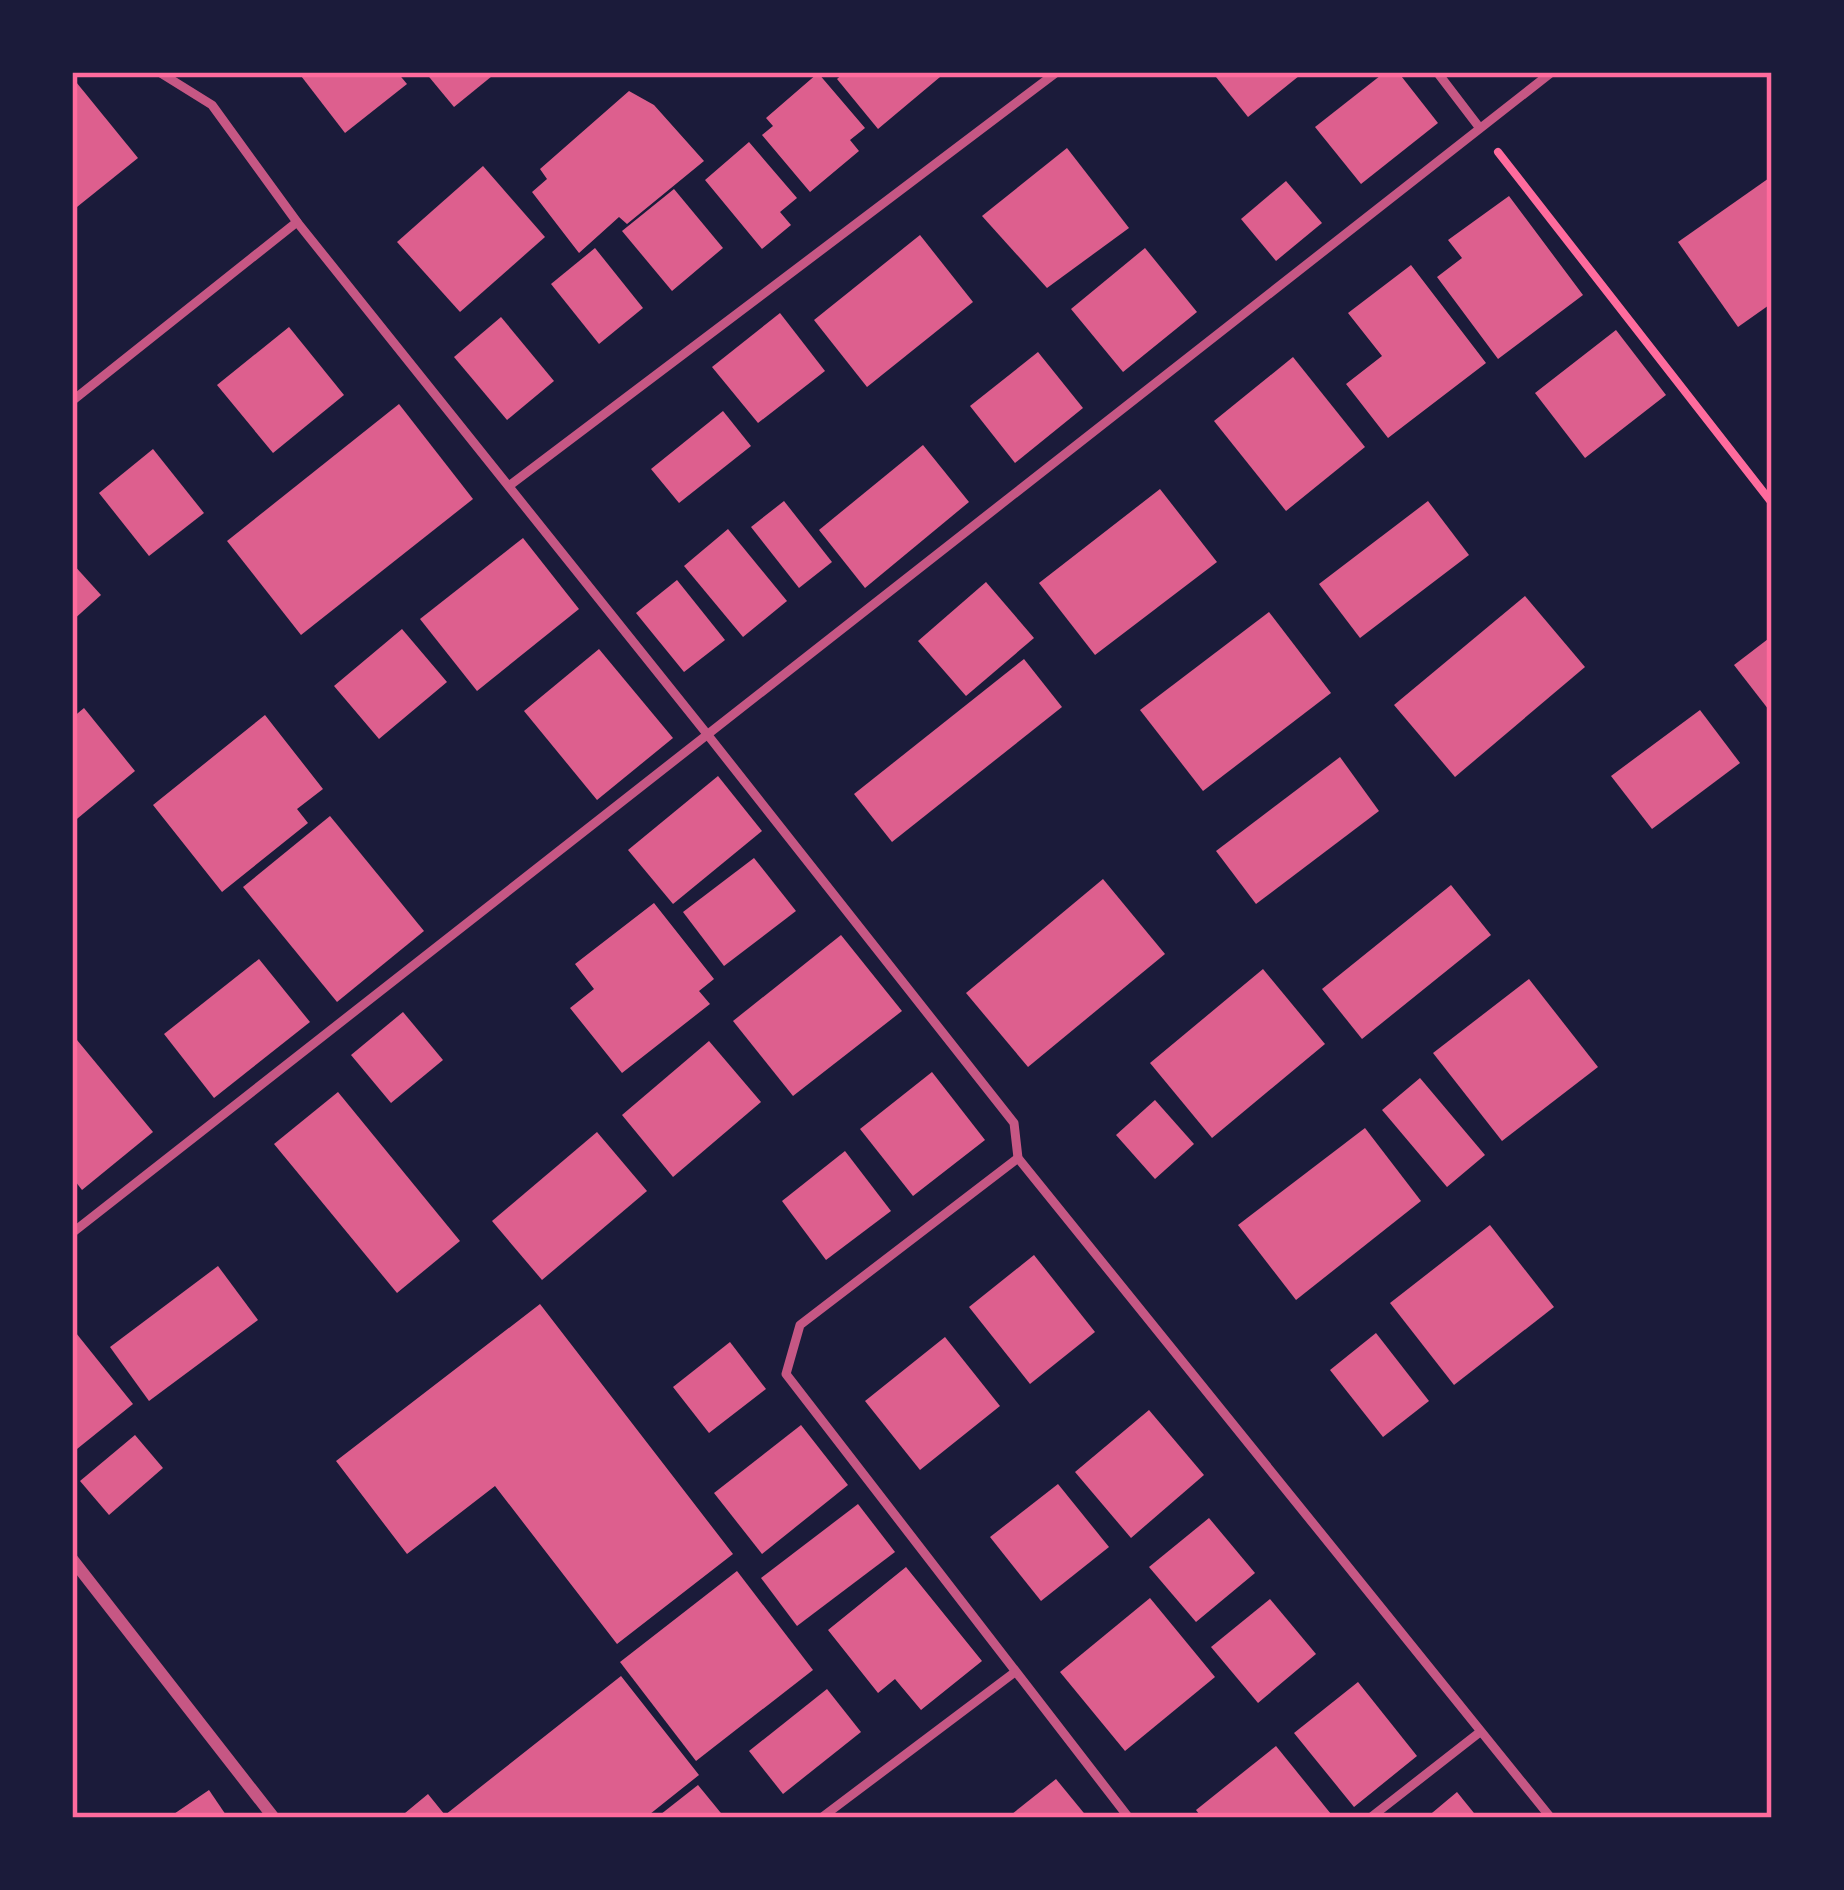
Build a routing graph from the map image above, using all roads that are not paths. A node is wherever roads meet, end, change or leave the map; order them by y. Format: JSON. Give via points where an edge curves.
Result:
{"nodes":[{"id":1,"x":159,"y":72,"type":"edge"},
{"id":2,"x":1057,"y":72,"type":"edge"},
{"id":3,"x":1437,"y":72,"type":"edge"},
{"id":4,"x":1552,"y":72,"type":"edge"},
{"id":5,"x":1479,"y":127,"type":"junction"},
{"id":6,"x":297,"y":222,"type":"junction"},
{"id":7,"x":72,"y":401,"type":"edge"},
{"id":8,"x":509,"y":486,"type":"junction"},
{"id":9,"x":707,"y":734,"type":"junction"},
{"id":10,"x":1018,"y":1158,"type":"junction"},
{"id":11,"x":72,"y":1233,"type":"edge"},
{"id":12,"x":72,"y":1559,"type":"edge"},
{"id":13,"x":1015,"y":1672,"type":"junction"},
{"id":14,"x":1480,"y":1732,"type":"junction"},
{"id":15,"x":274,"y":1818,"type":"edge"},
{"id":16,"x":821,"y":1818,"type":"edge"},
{"id":17,"x":1129,"y":1818,"type":"edge"},
{"id":18,"x":1370,"y":1818,"type":"edge"},
{"id":19,"x":1551,"y":1818,"type":"edge"}],
"edges":[{"from":1,"to":6,"type":"lane","via":[[212,104]]},
{"from":2,"to":8,"type":"lane"},
{"from":3,"to":5,"type":"lane"},
{"from":4,"to":5,"type":"lane"},
{"from":5,"to":9,"type":"lane"},
{"from":6,"to":7,"type":"lane"},
{"from":6,"to":8,"type":"lane"},
{"from":8,"to":9,"type":"lane"},
{"from":9,"to":10,"type":"lane","via":[[1015,1123]]},
{"from":9,"to":11,"type":"lane"},
{"from":10,"to":13,"type":"lane","via":[[800,1325],[786,1374]]},
{"from":10,"to":14,"type":"lane"},
{"from":12,"to":15,"type":"street"},
{"from":13,"to":16,"type":"lane"},
{"from":13,"to":17,"type":"lane"},
{"from":14,"to":18,"type":"lane"},
{"from":14,"to":19,"type":"lane"}]}
